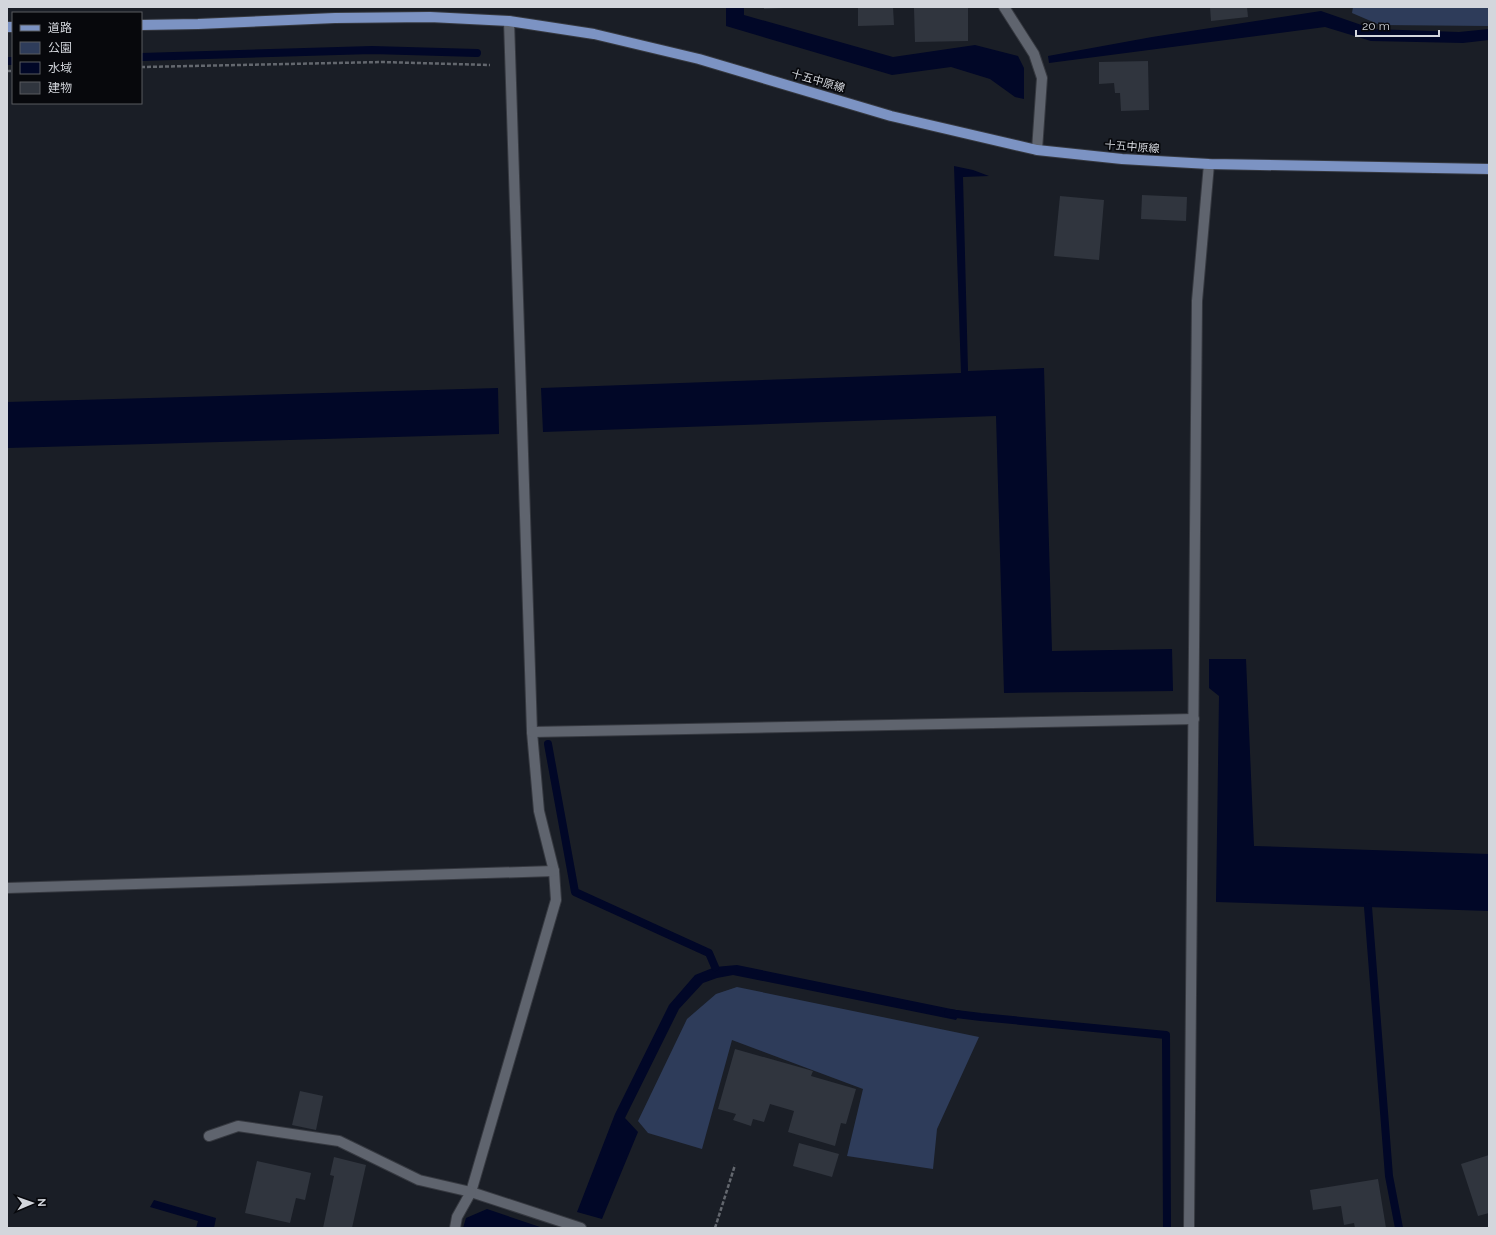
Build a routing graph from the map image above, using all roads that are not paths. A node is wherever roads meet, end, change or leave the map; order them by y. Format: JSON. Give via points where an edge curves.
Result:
{"nodes":[{"id":1,"x":1004,"y":7,"type":"edge"},
{"id":2,"x":509,"y":21,"type":"junction"},
{"id":3,"x":142,"y":25,"type":"edge"},
{"id":4,"x":1038,"y":150,"type":"junction"},
{"id":5,"x":1208,"y":164,"type":"junction"},
{"id":6,"x":1489,"y":169,"type":"edge"},
{"id":7,"x":1194,"y":719,"type":"junction"},
{"id":8,"x":532,"y":732,"type":"junction"},
{"id":9,"x":554,"y":871,"type":"junction"},
{"id":10,"x":7,"y":888,"type":"edge"},
{"id":11,"x":209,"y":1136,"type":"dead end"},
{"id":12,"x":471,"y":1192,"type":"junction"},
{"id":13,"x":455,"y":1228,"type":"edge"},
{"id":14,"x":581,"y":1228,"type":"edge"},
{"id":15,"x":1189,"y":1228,"type":"edge"}],
"edges":[{"from":1,"to":4,"type":"street","via":[[1034,54],[1042,78]]},
{"from":2,"to":3,"type":"main road","name":"十五中原線","via":[[430,17],[335,18]]},
{"from":2,"to":4,"type":"main road","name":"十五中原線","via":[[594,34],[699,59],[892,116]]},
{"from":2,"to":8,"type":"street"},
{"from":4,"to":5,"type":"main road","name":"十五中原線","via":[[1122,159]]},
{"from":5,"to":6,"type":"main road","name":"十五中原線"},
{"from":5,"to":7,"type":"street","via":[[1197,301]]},
{"from":7,"to":8,"type":"street"},
{"from":7,"to":15,"type":"street"},
{"from":8,"to":9,"type":"street","via":[[539,811]]},
{"from":9,"to":10,"type":"street"},
{"from":9,"to":12,"type":"street","via":[[556,900]]},
{"from":11,"to":12,"type":"street","via":[[238,1126],[339,1141],[419,1180]]},
{"from":12,"to":13,"type":"street","via":[[457,1217]]},
{"from":12,"to":14,"type":"street"}]}
